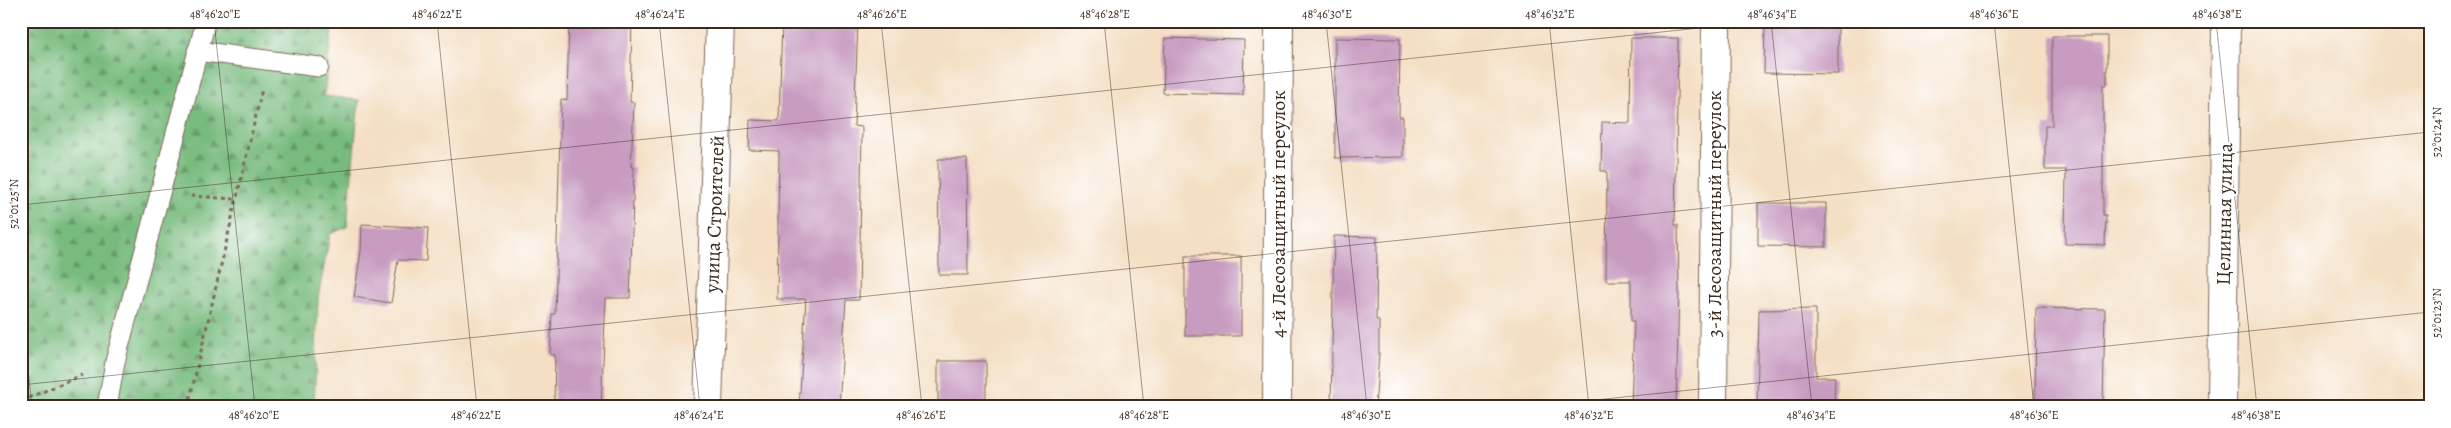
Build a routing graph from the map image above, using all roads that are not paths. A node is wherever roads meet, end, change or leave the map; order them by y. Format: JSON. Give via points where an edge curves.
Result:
{"nodes":[{"id":1,"x":206,"y":21,"type":"edge"},
{"id":2,"x":720,"y":21,"type":"edge"},
{"id":3,"x":1279,"y":21,"type":"edge"},
{"id":4,"x":1716,"y":21,"type":"edge"},
{"id":5,"x":2226,"y":21,"type":"edge"},
{"id":6,"x":197,"y":51,"type":"junction"},
{"id":7,"x":319,"y":67,"type":"dead end"},
{"id":8,"x":107,"y":407,"type":"edge"},
{"id":9,"x":708,"y":407,"type":"edge"},
{"id":10,"x":1277,"y":407,"type":"edge"},
{"id":11,"x":1713,"y":407,"type":"edge"},
{"id":12,"x":2222,"y":407,"type":"edge"}],
"edges":[{"from":1,"to":6,"type":"lane"},
{"from":2,"to":9,"type":"street","name":"улица Строителей"},
{"from":3,"to":10,"type":"street","name":"4-й Лесозащитный переулок"},
{"from":4,"to":11,"type":"street","name":"3-й Лесозащитный переулок"},
{"from":5,"to":12,"type":"street","name":"Целинная улица"},
{"from":6,"to":7,"type":"lane"},
{"from":6,"to":8,"type":"lane","via":[[115,362]]}]}
